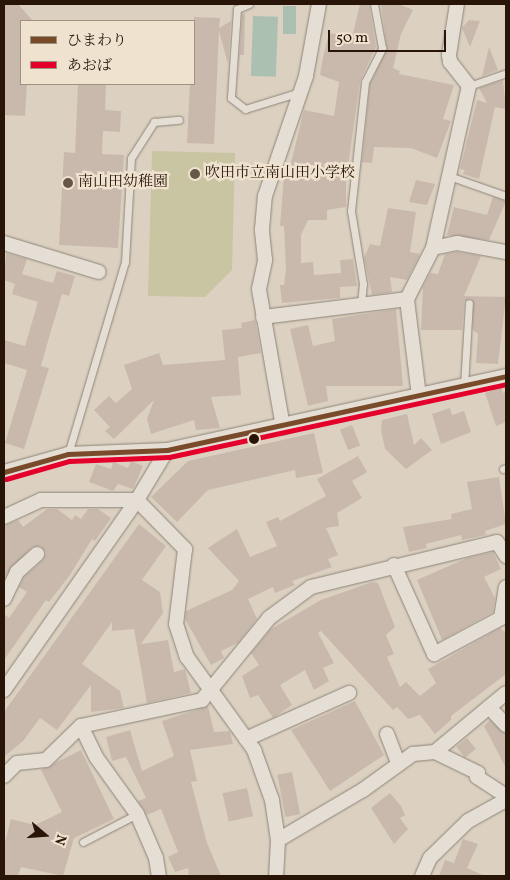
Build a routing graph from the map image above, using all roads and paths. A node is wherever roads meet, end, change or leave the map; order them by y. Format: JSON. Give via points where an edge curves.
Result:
{"nodes":[{"id":1,"x":249,"y":4,"type":"edge"},
{"id":2,"x":319,"y":4,"type":"edge"},
{"id":3,"x":374,"y":4,"type":"edge"},
{"id":4,"x":457,"y":4,"type":"edge"},
{"id":5,"x":506,"y":73,"type":"edge"},
{"id":6,"x":470,"y":86,"type":"junction"},
{"id":7,"x":300,"y":92,"type":"junction"},
{"id":8,"x":180,"y":120,"type":"dead end"},
{"id":9,"x":449,"y":176,"type":"junction"},
{"id":10,"x":506,"y":196,"type":"edge"},
{"id":11,"x":4,"y":243,"type":"edge"},
{"id":12,"x":433,"y":248,"type":"junction"},
{"id":13,"x":506,"y":252,"type":"edge"},
{"id":14,"x":99,"y":272,"type":"dead end"},
{"id":15,"x":407,"y":299,"type":"junction"},
{"id":16,"x":469,"y":303,"type":"dead end"},
{"id":17,"x":362,"y":305,"type":"junction"},
{"id":18,"x":263,"y":317,"type":"junction"},
{"id":19,"x":506,"y":376,"type":"edge"},
{"id":20,"x":464,"y":386,"type":"junction"},
{"id":21,"x":419,"y":396,"type":"junction"},
{"id":22,"x":283,"y":427,"type":"junction"},
{"id":23,"x":168,"y":450,"type":"junction"},
{"id":24,"x":68,"y":454,"type":"junction"},
{"id":25,"x":4,"y":472,"type":"edge"},
{"id":26,"x":137,"y":500,"type":"junction"},
{"id":27,"x":4,"y":517,"type":"edge"},
{"id":28,"x":37,"y":554,"type":"dead end"},
{"id":29,"x":506,"y":556,"type":"edge"},
{"id":30,"x":394,"y":565,"type":"junction"},
{"id":31,"x":506,"y":587,"type":"edge"},
{"id":32,"x":4,"y":599,"type":"edge"},
{"id":33,"x":209,"y":689,"type":"junction"},
{"id":34,"x":4,"y":690,"type":"edge"},
{"id":35,"x":348,"y":693,"type":"dead end"},
{"id":36,"x":506,"y":694,"type":"edge"},
{"id":37,"x":489,"y":708,"type":"junction"},
{"id":38,"x":506,"y":725,"type":"edge"},
{"id":39,"x":81,"y":726,"type":"junction"},
{"id":40,"x":387,"y":734,"type":"dead end"},
{"id":41,"x":246,"y":739,"type":"junction"},
{"id":42,"x":435,"y":752,"type":"junction"},
{"id":43,"x":398,"y":764,"type":"junction"},
{"id":44,"x":4,"y":776,"type":"edge"},
{"id":45,"x":506,"y":798,"type":"edge"},
{"id":46,"x":137,"y":814,"type":"junction"},
{"id":47,"x":278,"y":840,"type":"junction"},
{"id":48,"x":83,"y":842,"type":"dead end"},
{"id":49,"x":159,"y":876,"type":"edge"},
{"id":50,"x":276,"y":876,"type":"edge"},
{"id":51,"x":422,"y":876,"type":"edge"}],
"edges":[{"from":1,"to":7,"type":"lane","via":[[238,9],[231,98],[246,109]]},
{"from":2,"to":7,"type":"street"},
{"from":3,"to":17,"type":"lane","via":[[382,48],[365,82],[351,211],[363,284]]},
{"from":4,"to":6,"type":"street","via":[[450,62]]},
{"from":5,"to":6,"type":"lane"},
{"from":6,"to":9,"type":"street"},
{"from":7,"to":18,"type":"street","via":[[266,196],[262,229],[265,260],[259,289]]},
{"from":8,"to":24,"type":"lane","via":[[154,122],[131,158],[125,262]]},
{"from":9,"to":10,"type":"lane"},
{"from":9,"to":12,"type":"street"},
{"from":11,"to":14,"type":"street"},
{"from":12,"to":13,"type":"street","via":[[457,243]]},
{"from":12,"to":15,"type":"street"},
{"from":15,"to":17,"type":"street"},
{"from":15,"to":21,"type":"street"},
{"from":16,"to":20,"type":"lane"},
{"from":17,"to":18,"type":"street"},
{"from":18,"to":22,"type":"street"},
{"from":19,"to":20,"type":"street"},
{"from":20,"to":21,"type":"street"},
{"from":21,"to":22,"type":"street"},
{"from":22,"to":23,"type":"street"},
{"from":23,"to":24,"type":"street"},
{"from":23,"to":26,"type":"street"},
{"from":24,"to":25,"type":"street"},
{"from":26,"to":27,"type":"street","via":[[42,500]]},
{"from":26,"to":33,"type":"street","via":[[185,549],[176,624],[187,657]]},
{"from":26,"to":34,"type":"street"},
{"from":28,"to":32,"type":"street","via":[[18,572]]},
{"from":29,"to":30,"type":"street","via":[[496,542]]},
{"from":30,"to":31,"type":"street","via":[[434,654],[501,618]]},
{"from":30,"to":33,"type":"street","via":[[311,586],[269,618]]},
{"from":33,"to":39,"type":"street","via":[[202,700]]},
{"from":33,"to":41,"type":"street"},
{"from":35,"to":41,"type":"street"},
{"from":36,"to":37,"type":"street"},
{"from":37,"to":38,"type":"street"},
{"from":37,"to":42,"type":"street"},
{"from":39,"to":44,"type":"street","via":[[46,760],[17,763]]},
{"from":39,"to":46,"type":"street","via":[[96,757]]},
{"from":40,"to":43,"type":"street"},
{"from":41,"to":47,"type":"street","via":[[254,750],[272,800]]},
{"from":42,"to":43,"type":"street","via":[[413,754]]},
{"from":42,"to":45,"type":"street","via":[[478,773],[477,777]]},
{"from":43,"to":47,"type":"street","via":[[363,790]]},
{"from":45,"to":51,"type":"street","via":[[468,821],[430,858]]},
{"from":46,"to":48,"type":"lane"},
{"from":46,"to":49,"type":"street","via":[[156,858]]},
{"from":47,"to":50,"type":"street"}]}
